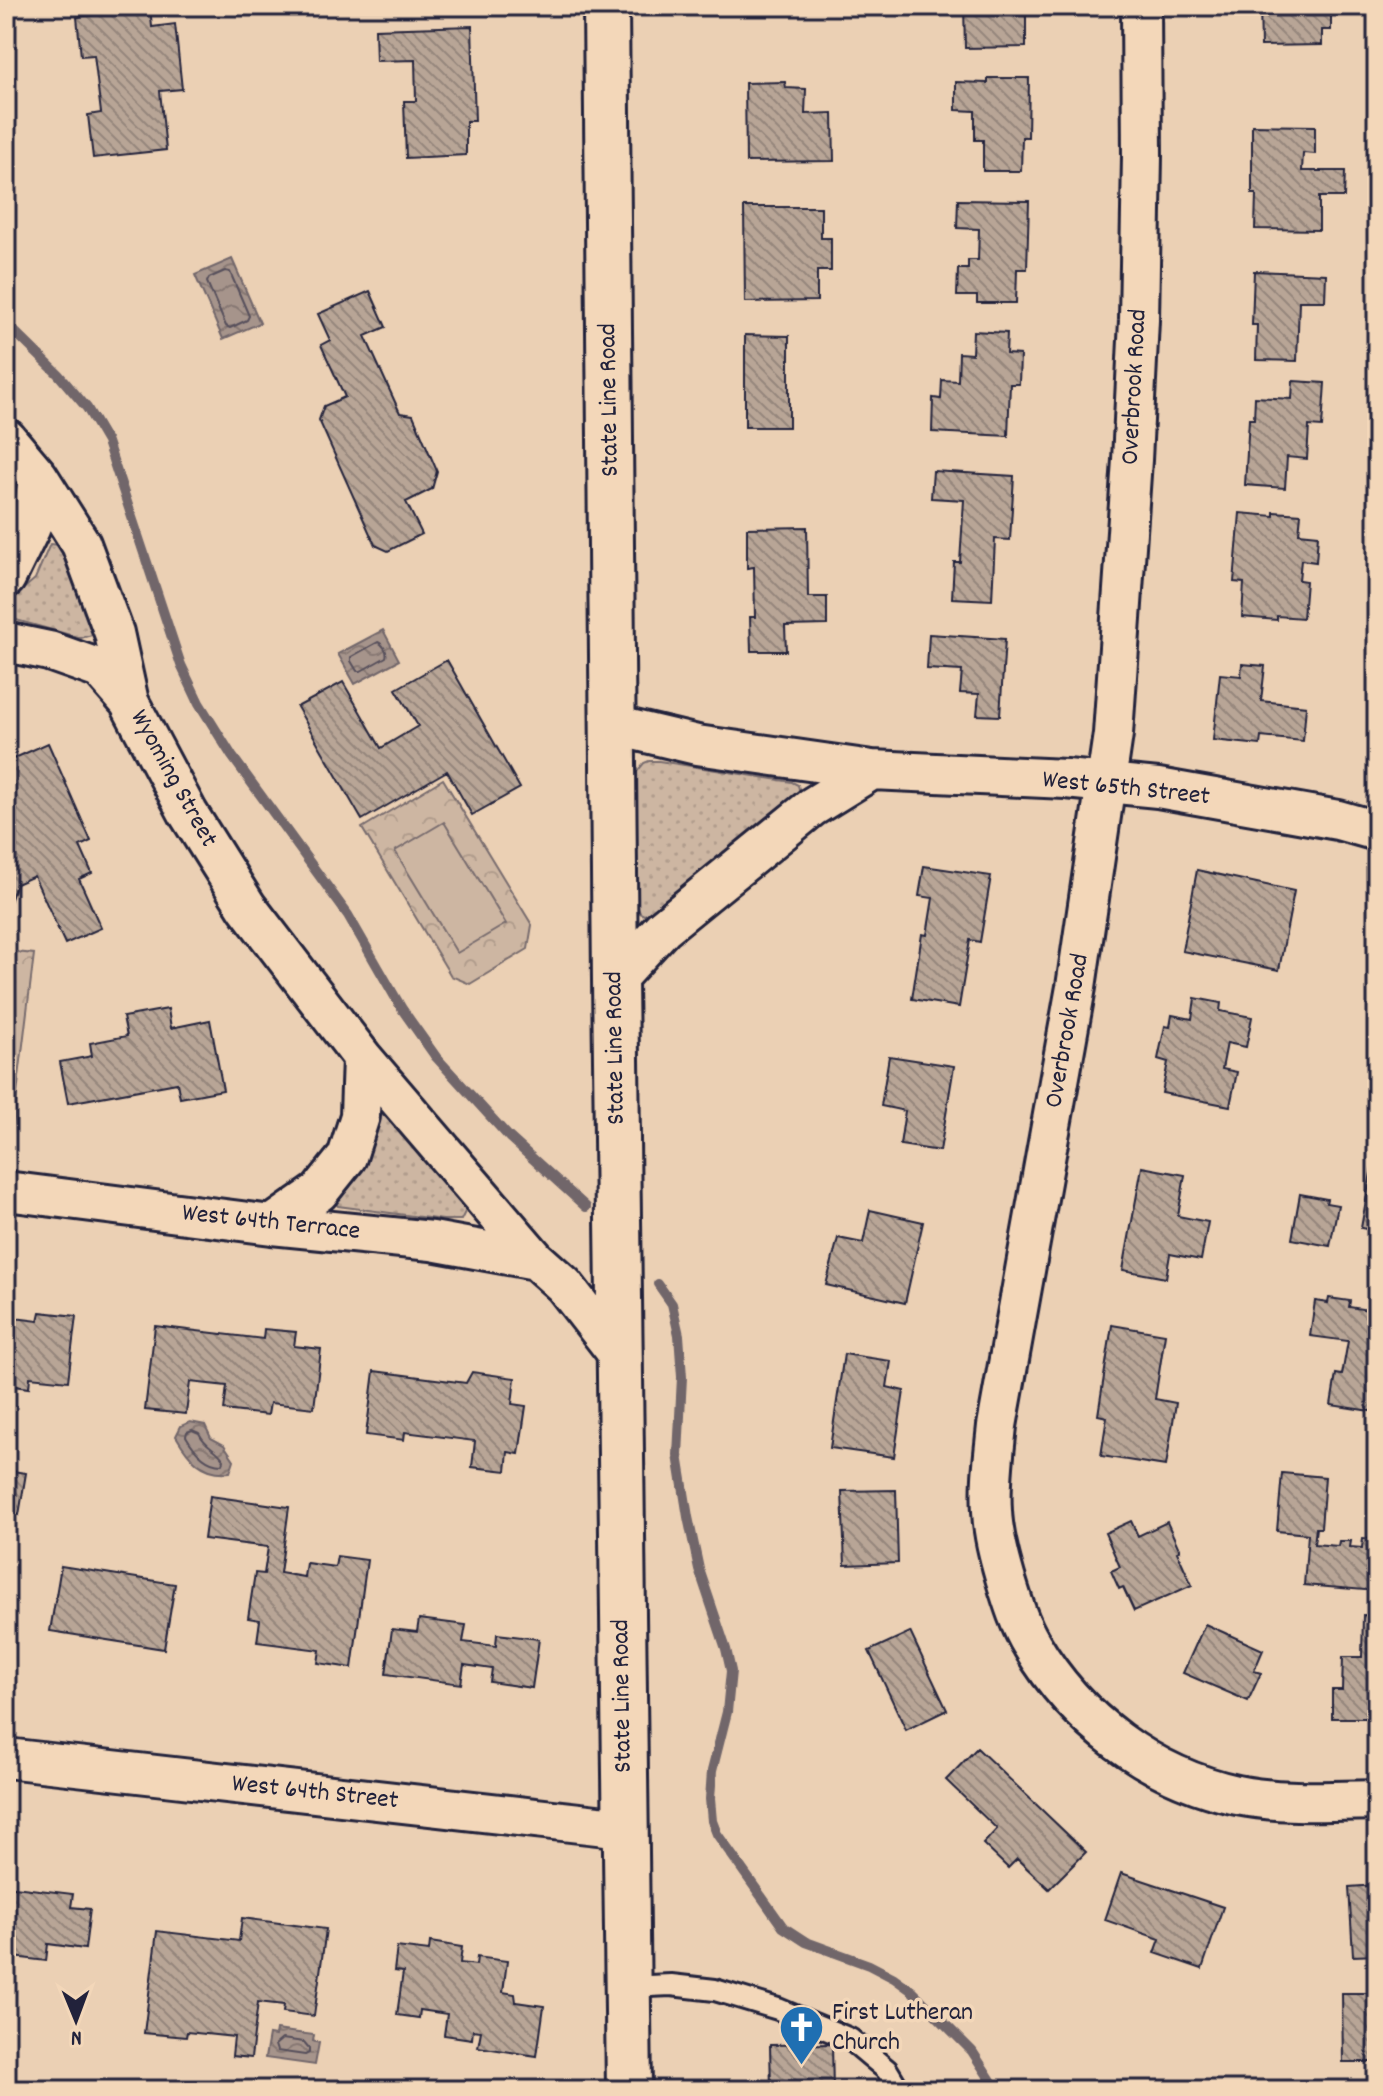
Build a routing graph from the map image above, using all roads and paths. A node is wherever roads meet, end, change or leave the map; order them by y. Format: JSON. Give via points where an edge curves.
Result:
{"nodes":[{"id":1,"x":606,"y":6,"type":"edge"},
{"id":2,"x":1141,"y":6,"type":"edge"},
{"id":3,"x":6,"y":438,"type":"edge"},
{"id":4,"x":38,"y":476,"type":"junction"},
{"id":5,"x":6,"y":578,"type":"edge"},
{"id":6,"x":6,"y":642,"type":"edge"},
{"id":7,"x":129,"y":702,"type":"junction"},
{"id":8,"x":613,"y":725,"type":"junction"},
{"id":9,"x":872,"y":770,"type":"junction"},
{"id":10,"x":1107,"y":783,"type":"junction"},
{"id":11,"x":1377,"y":831,"type":"edge"},
{"id":12,"x":615,"y":980,"type":"junction"},
{"id":13,"x":362,"y":1057,"type":"junction"},
{"id":14,"x":6,"y":1191,"type":"edge"},
{"id":15,"x":272,"y":1225,"type":"junction"},
{"id":16,"x":536,"y":1260,"type":"junction"},
{"id":17,"x":620,"y":1357,"type":"junction"},
{"id":18,"x":6,"y":1758,"type":"edge"},
{"id":19,"x":1377,"y":1800,"type":"edge"},
{"id":20,"x":624,"y":1828,"type":"junction"},
{"id":21,"x":627,"y":1987,"type":"junction"},
{"id":22,"x":629,"y":2090,"type":"edge"},
{"id":23,"x":899,"y":2090,"type":"edge"}],
"edges":[{"from":1,"to":8,"type":"main road","name":"State Line Road"},
{"from":2,"to":10,"type":"street","name":"Overbrook Road","via":[[1139,320]]},
{"from":3,"to":4,"type":"street","name":"Wyoming Street"},
{"from":4,"to":5,"type":"street","via":[[31,527]]},
{"from":4,"to":7,"type":"street","name":"Wyoming Street","via":[[81,544],[114,633]]},
{"from":6,"to":7,"type":"street","via":[[100,669]]},
{"from":7,"to":13,"type":"street","name":"Wyoming Street","via":[[188,813],[247,907]]},
{"from":8,"to":9,"type":"street","name":"West 65th Street","via":[[697,745]]},
{"from":8,"to":12,"type":"main road","name":"State Line Road"},
{"from":9,"to":10,"type":"street","name":"West 65th Street"},
{"from":9,"to":12,"type":"street","via":[[812,807],[674,918]]},
{"from":10,"to":11,"type":"street","name":"West 65th Street","via":[[1158,788]]},
{"from":10,"to":19,"type":"street","name":"Overbrook Road","via":[[997,1426],[991,1476],[997,1550],[1031,1644],[1066,1694],[1119,1743],[1169,1772],[1237,1794],[1269,1800]]},
{"from":12,"to":17,"type":"main road","name":"State Line Road"},
{"from":13,"to":15,"type":"street","via":[[360,1116],[347,1157],[319,1192]]},
{"from":13,"to":16,"type":"street","name":"Wyoming Street"},
{"from":14,"to":15,"type":"street","name":"West 64th Terrace"},
{"from":15,"to":16,"type":"street","name":"West 64th Terrace","via":[[432,1241]]},
{"from":16,"to":17,"type":"street","name":"Wyoming Street","via":[[564,1285]]},
{"from":17,"to":20,"type":"main road","name":"State Line Road"},
{"from":18,"to":20,"type":"street","name":"West 64th Street"},
{"from":20,"to":21,"type":"main road","name":"State Line Road"},
{"from":21,"to":22,"type":"main road","name":"State Line Road"},
{"from":21,"to":23,"type":"lane","via":[[715,1990],[778,2009],[850,2039],[887,2070]]}]}
